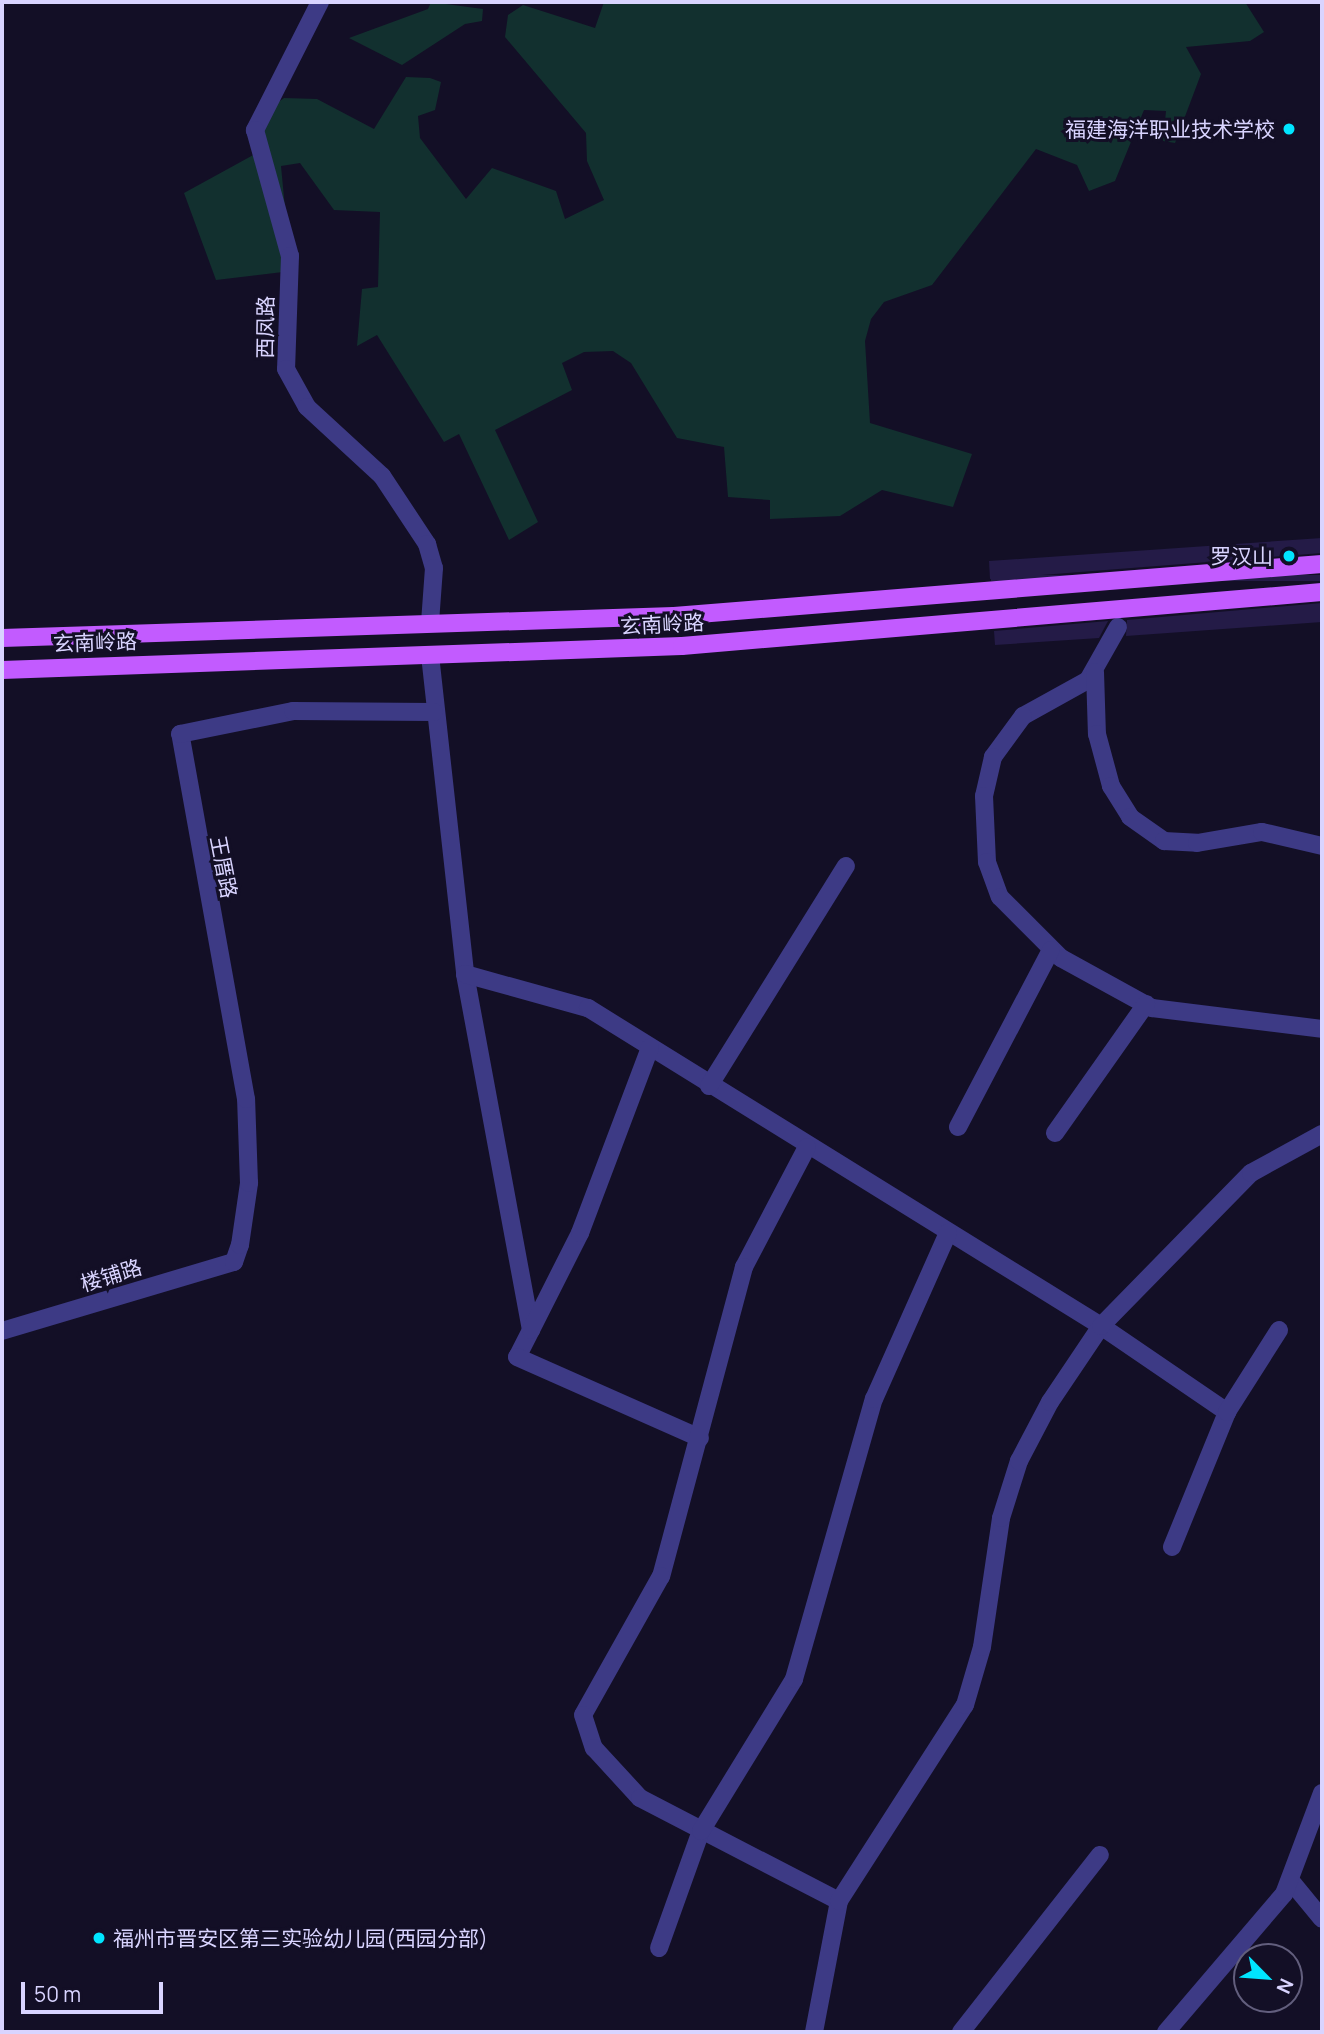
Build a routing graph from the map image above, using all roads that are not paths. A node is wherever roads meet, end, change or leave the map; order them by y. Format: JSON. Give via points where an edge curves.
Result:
{"nodes":[{"id":1,"x":320,"y":2,"type":"edge"},
{"id":2,"x":1322,"y":564,"type":"edge"},
{"id":3,"x":1322,"y":592,"type":"edge"},
{"id":4,"x":430,"y":623,"type":"junction"},
{"id":5,"x":1118,"y":627,"type":"dead end"},
{"id":6,"x":2,"y":638,"type":"edge"},
{"id":7,"x":430,"y":655,"type":"junction"},
{"id":8,"x":2,"y":670,"type":"edge"},
{"id":9,"x":1095,"y":672,"type":"junction"},
{"id":10,"x":434,"y":712,"type":"junction"},
{"id":11,"x":1322,"y":846,"type":"edge"},
{"id":12,"x":846,"y":866,"type":"dead end"},
{"id":13,"x":1051,"y":950,"type":"junction"},
{"id":14,"x":465,"y":974,"type":"junction"},
{"id":15,"x":1146,"y":1004,"type":"junction"},
{"id":16,"x":1322,"y":1029,"type":"edge"},
{"id":17,"x":650,"y":1048,"type":"junction"},
{"id":18,"x":709,"y":1086,"type":"junction"},
{"id":19,"x":958,"y":1127,"type":"dead end"},
{"id":20,"x":1055,"y":1133,"type":"dead end"},
{"id":21,"x":1322,"y":1134,"type":"edge"},
{"id":22,"x":807,"y":1147,"type":"junction"},
{"id":23,"x":948,"y":1233,"type":"junction"},
{"id":24,"x":234,"y":1262,"type":"joint"},
{"id":25,"x":1101,"y":1326,"type":"junction"},
{"id":26,"x":531,"y":1330,"type":"junction"},
{"id":27,"x":1279,"y":1330,"type":"dead end"},
{"id":28,"x":2,"y":1331,"type":"edge"},
{"id":29,"x":1227,"y":1412,"type":"junction"},
{"id":30,"x":700,"y":1438,"type":"junction"},
{"id":31,"x":1172,"y":1547,"type":"dead end"},
{"id":32,"x":1322,"y":1793,"type":"edge"},
{"id":33,"x":701,"y":1831,"type":"junction"},
{"id":34,"x":1100,"y":1855,"type":"dead end"},
{"id":35,"x":1290,"y":1880,"type":"junction"},
{"id":36,"x":839,"y":1901,"type":"junction"},
{"id":37,"x":1322,"y":1919,"type":"edge"},
{"id":38,"x":659,"y":1948,"type":"dead end"},
{"id":39,"x":814,"y":2032,"type":"edge"},
{"id":40,"x":961,"y":2032,"type":"edge"},
{"id":41,"x":1166,"y":2032,"type":"edge"}],
"edges":[{"from":1,"to":4,"type":"street","name":"西凤路","via":[[255,130],[290,257],[286,369],[307,407],[382,476],[427,544],[433,568]]},
{"from":2,"to":4,"type":"main road","name":"玄南岭路","via":[[743,612]]},
{"from":3,"to":7,"type":"main road","name":"玄南岭路","via":[[889,633]]},
{"from":4,"to":6,"type":"main road","name":"玄南岭路"},
{"from":5,"to":9,"type":"street"},
{"from":7,"to":8,"type":"main road","name":"玄南岭路"},
{"from":7,"to":10,"type":"street"},
{"from":9,"to":11,"type":"street","via":[[1097,734],[1111,786],[1130,817],[1164,841],[1197,843],[1262,832]]},
{"from":9,"to":13,"type":"street","via":[[1023,716],[993,757],[984,796],[987,862],[1000,897]]},
{"from":10,"to":14,"type":"street"},
{"from":10,"to":24,"type":"street","name":"王厝路","via":[[293,711],[180,734],[246,1099],[249,1193]]},
{"from":12,"to":18,"type":"street"},
{"from":13,"to":15,"type":"street"},
{"from":13,"to":19,"type":"street"},
{"from":14,"to":17,"type":"street","via":[[570,999]]},
{"from":14,"to":26,"type":"street"},
{"from":15,"to":16,"type":"street"},
{"from":15,"to":20,"type":"street"},
{"from":17,"to":18,"type":"street"},
{"from":17,"to":26,"type":"street","via":[[580,1233]]},
{"from":18,"to":22,"type":"street"},
{"from":21,"to":25,"type":"street","via":[[1251,1173]]},
{"from":22,"to":23,"type":"street"},
{"from":22,"to":30,"type":"street","via":[[750,1252]]},
{"from":23,"to":25,"type":"street"},
{"from":23,"to":33,"type":"street","via":[[870,1410],[794,1679]]},
{"from":24,"to":28,"type":"street","name":"楼铺路"},
{"from":25,"to":29,"type":"street"},
{"from":25,"to":36,"type":"street","via":[[1066,1374],[1019,1461],[1001,1518],[982,1647],[965,1705]]},
{"from":26,"to":30,"type":"street","via":[[517,1357]]},
{"from":27,"to":29,"type":"street"},
{"from":29,"to":31,"type":"street"},
{"from":30,"to":33,"type":"street","via":[[661,1576],[583,1715],[590,1741],[627,1786]]},
{"from":32,"to":35,"type":"street"},
{"from":33,"to":36,"type":"street"},
{"from":33,"to":38,"type":"street"},
{"from":34,"to":40,"type":"street"},
{"from":35,"to":37,"type":"street"},
{"from":35,"to":41,"type":"street"},
{"from":36,"to":39,"type":"street"}]}
